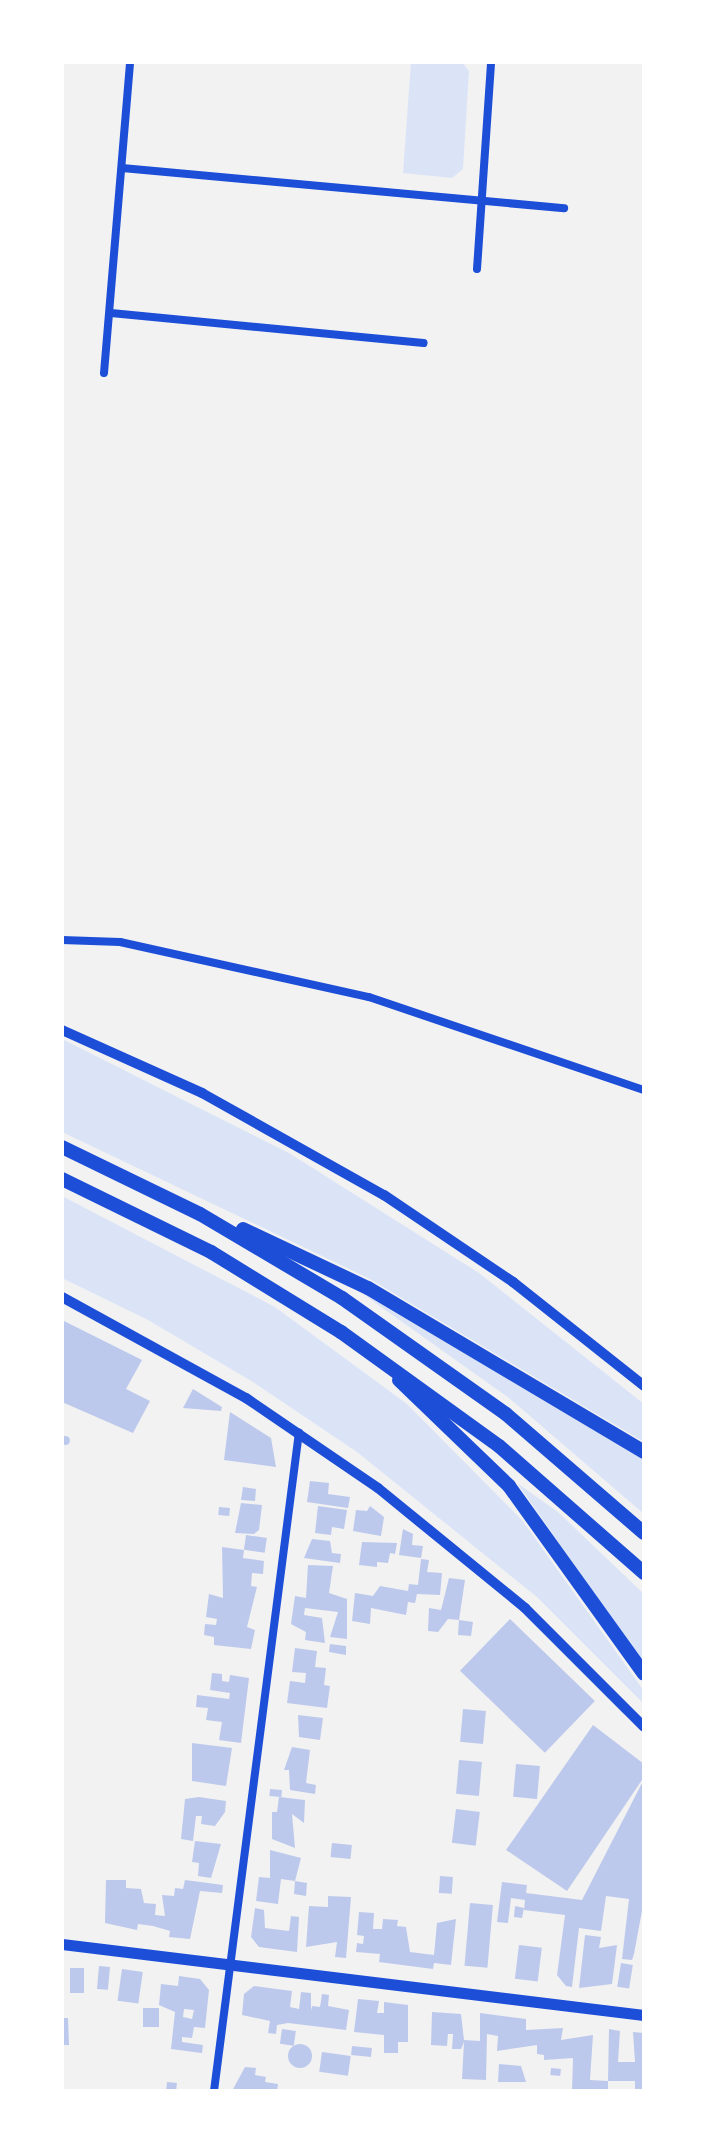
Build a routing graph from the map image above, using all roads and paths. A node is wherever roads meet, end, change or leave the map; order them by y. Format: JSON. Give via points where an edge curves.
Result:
{"nodes":[{"id":1,"x":130,"y":62,"type":"edge"},
{"id":2,"x":491,"y":62,"type":"edge"},
{"id":3,"x":122,"y":168,"type":"junction"},
{"id":4,"x":483,"y":200,"type":"junction"},
{"id":5,"x":564,"y":208,"type":"dead end"},
{"id":6,"x":477,"y":269,"type":"dead end"},
{"id":7,"x":111,"y":313,"type":"junction"},
{"id":8,"x":424,"y":343,"type":"dead end"},
{"id":9,"x":104,"y":373,"type":"dead end"},
{"id":10,"x":62,"y":940,"type":"edge"},
{"id":11,"x":62,"y":1030,"type":"edge"},
{"id":12,"x":644,"y":1090,"type":"edge"},
{"id":13,"x":62,"y":1147,"type":"edge"},
{"id":14,"x":62,"y":1179,"type":"edge"},
{"id":15,"x":154,"y":1190,"type":"junction"},
{"id":16,"x":62,"y":1297,"type":"edge"},
{"id":17,"x":367,"y":1349,"type":"junction"},
{"id":18,"x":644,"y":1386,"type":"edge"},
{"id":19,"x":299,"y":1432,"type":"junction"},
{"id":20,"x":644,"y":1452,"type":"edge"},
{"id":21,"x":644,"y":1533,"type":"edge"},
{"id":22,"x":644,"y":1573,"type":"edge"},
{"id":23,"x":644,"y":1674,"type":"edge"},
{"id":24,"x":644,"y":1727,"type":"edge"},
{"id":25,"x":62,"y":1944,"type":"edge"},
{"id":26,"x":230,"y":1964,"type":"junction"},
{"id":27,"x":644,"y":2015,"type":"edge"},
{"id":28,"x":214,"y":2091,"type":"edge"}],
"edges":[{"from":1,"to":3,"type":"street"},
{"from":2,"to":4,"type":"street"},
{"from":3,"to":4,"type":"street"},
{"from":3,"to":7,"type":"street"},
{"from":4,"to":5,"type":"street"},
{"from":4,"to":6,"type":"street"},
{"from":7,"to":8,"type":"street"},
{"from":7,"to":9,"type":"street"},
{"from":10,"to":12,"type":"street","via":[[120,942],[369,997]]},
{"from":11,"to":18,"type":"street","via":[[202,1093],[374,1189],[513,1282]]},
{"from":13,"to":15,"type":"highway"},
{"from":14,"to":17,"type":"highway","via":[[211,1252]]},
{"from":15,"to":20,"type":"highway","via":[[368,1288]]},
{"from":15,"to":21,"type":"highway","via":[[267,1252],[426,1355],[532,1435]]},
{"from":16,"to":19,"type":"street","via":[[203,1372]]},
{"from":17,"to":22,"type":"highway","via":[[499,1446]]},
{"from":17,"to":23,"type":"highway","via":[[509,1486]]},
{"from":19,"to":24,"type":"street","via":[[491,1578]]},
{"from":19,"to":26,"type":"street"},
{"from":25,"to":26,"type":"main road"},
{"from":26,"to":27,"type":"main road"},
{"from":26,"to":28,"type":"street"}]}
